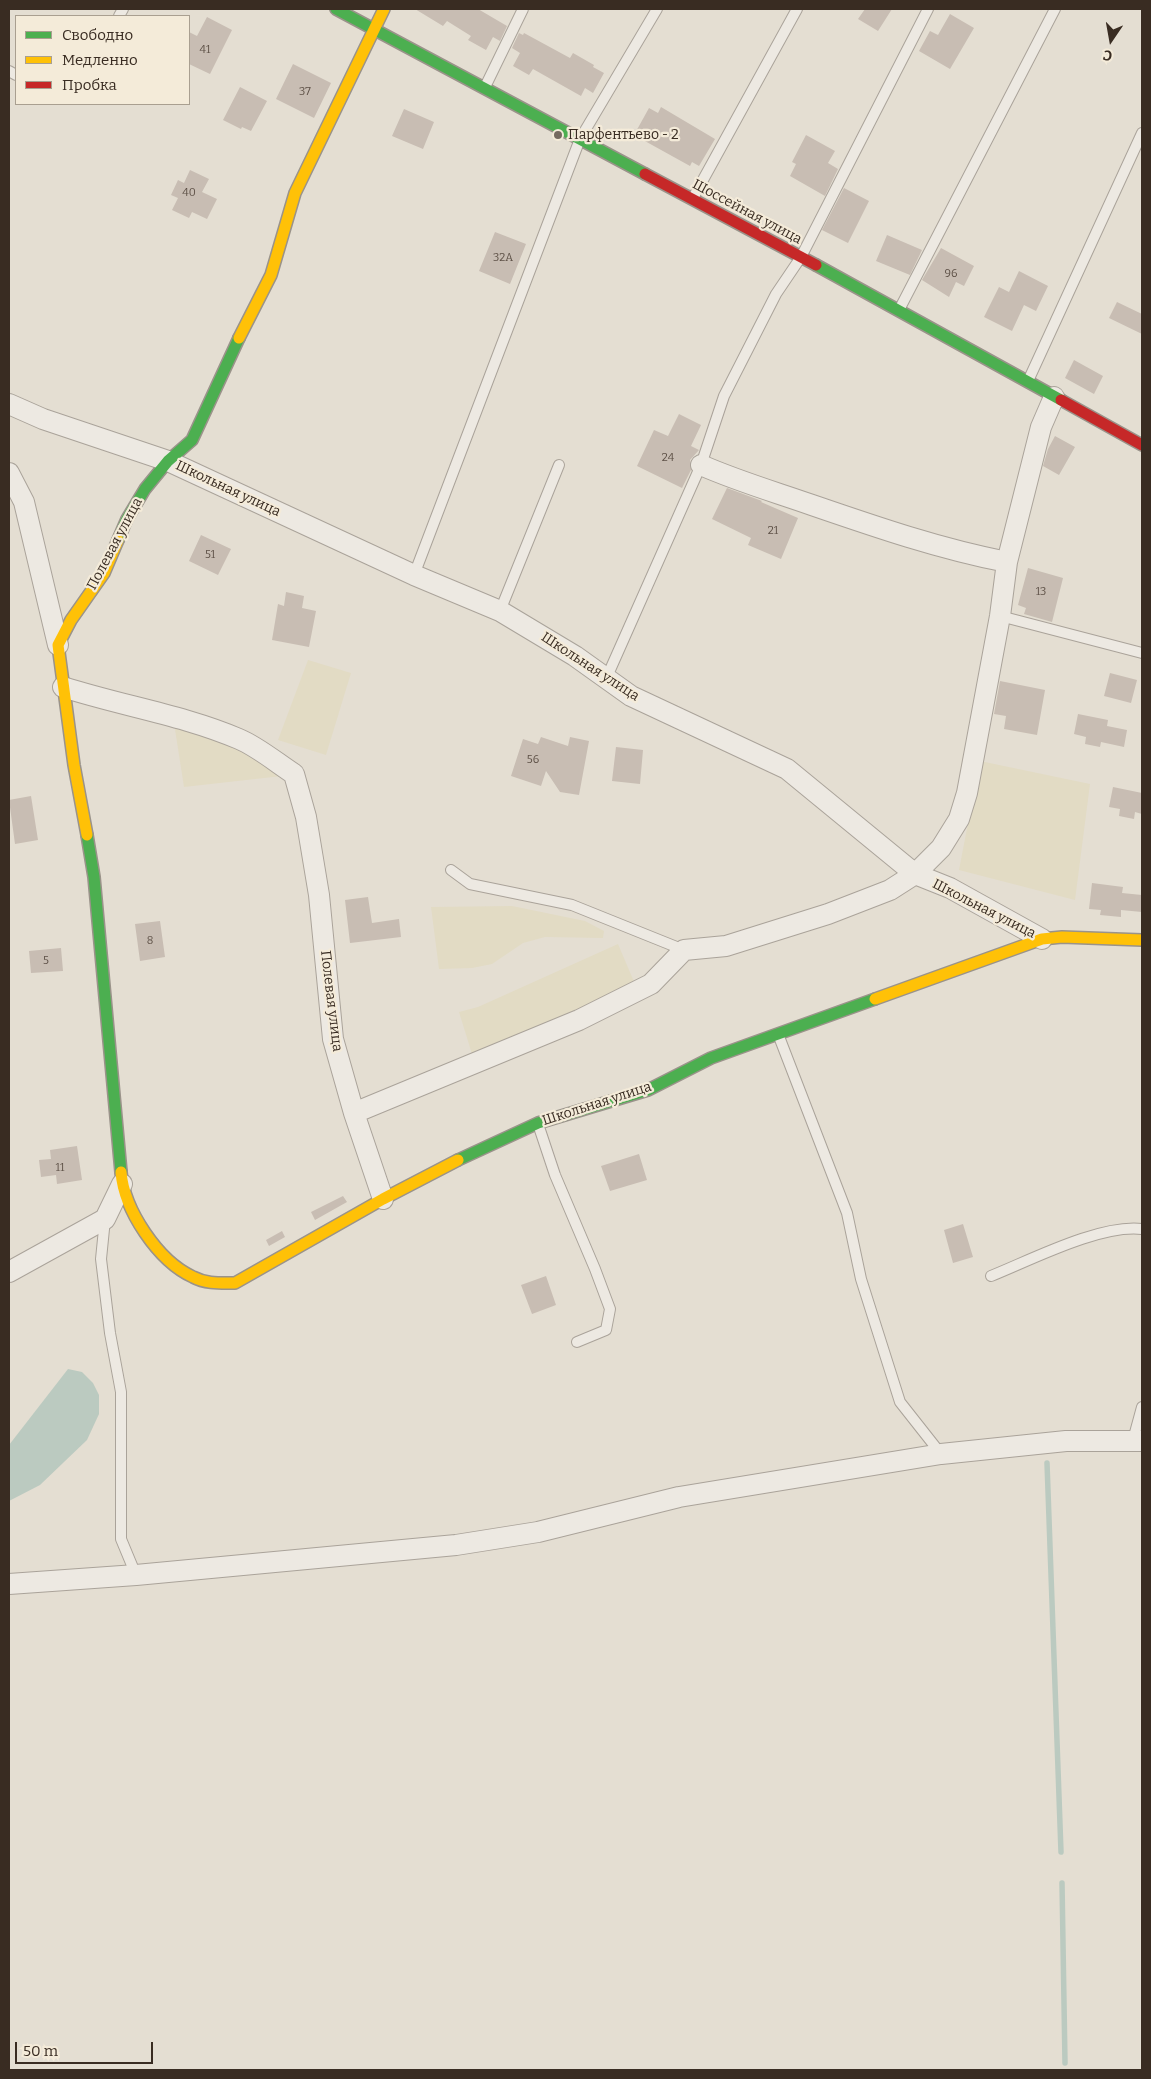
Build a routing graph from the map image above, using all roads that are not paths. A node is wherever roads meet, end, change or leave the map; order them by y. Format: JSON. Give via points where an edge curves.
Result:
{"nodes":[{"id":1,"x":336,"y":9,"type":"edge"},
{"id":2,"x":384,"y":9,"type":"edge"},
{"id":3,"x":523,"y":9,"type":"edge"},
{"id":4,"x":657,"y":9,"type":"edge"},
{"id":5,"x":797,"y":9,"type":"edge"},
{"id":6,"x":928,"y":9,"type":"edge"},
{"id":7,"x":1055,"y":9,"type":"edge"},
{"id":8,"x":374,"y":29,"type":"junction"},
{"id":9,"x":484,"y":88,"type":"junction"},
{"id":10,"x":1142,"y":133,"type":"edge"},
{"id":11,"x":580,"y":139,"type":"junction"},
{"id":12,"x":692,"y":199,"type":"junction"},
{"id":13,"x":801,"y":257,"type":"junction"},
{"id":14,"x":899,"y":311,"type":"junction"},
{"id":15,"x":1028,"y":382,"type":"junction"},
{"id":16,"x":1054,"y":397,"type":"junction"},
{"id":17,"x":9,"y":404,"type":"edge"},
{"id":18,"x":1142,"y":445,"type":"edge"},
{"id":19,"x":168,"y":462,"type":"junction"},
{"id":20,"x":559,"y":465,"type":"dead end"},
{"id":21,"x":701,"y":465,"type":"junction"},
{"id":22,"x":9,"y":473,"type":"edge"},
{"id":23,"x":1007,"y":562,"type":"junction"},
{"id":24,"x":414,"y":575,"type":"junction"},
{"id":25,"x":500,"y":610,"type":"junction"},
{"id":26,"x":1000,"y":616,"type":"junction"},
{"id":27,"x":58,"y":645,"type":"junction"},
{"id":28,"x":1142,"y":653,"type":"edge"},
{"id":29,"x":606,"y":679,"type":"junction"},
{"id":30,"x":63,"y":687,"type":"junction"},
{"id":31,"x":451,"y":870,"type":"dead end"},
{"id":32,"x":915,"y":874,"type":"junction"},
{"id":33,"x":1042,"y":939,"type":"junction"},
{"id":34,"x":1142,"y":940,"type":"edge"},
{"id":35,"x":684,"y":950,"type":"junction"},
{"id":36,"x":778,"y":1034,"type":"junction"},
{"id":37,"x":354,"y":1113,"type":"junction"},
{"id":38,"x":538,"y":1123,"type":"junction"},
{"id":39,"x":122,"y":1184,"type":"junction"},
{"id":40,"x":383,"y":1199,"type":"junction"},
{"id":41,"x":105,"y":1219,"type":"junction"},
{"id":42,"x":1142,"y":1229,"type":"edge"},
{"id":43,"x":9,"y":1272,"type":"edge"},
{"id":44,"x":991,"y":1276,"type":"dead end"},
{"id":45,"x":577,"y":1342,"type":"dead end"},
{"id":46,"x":1142,"y":1407,"type":"edge"},
{"id":47,"x":1138,"y":1440,"type":"edge"},
{"id":48,"x":941,"y":1454,"type":"junction"},
{"id":49,"x":136,"y":1575,"type":"junction"},
{"id":50,"x":9,"y":1584,"type":"edge"}],
"edges":[{"from":1,"to":8,"type":"street","name":"Шоссейная улица"},
{"from":2,"to":8,"type":"street","name":"Полевая улица"},
{"from":3,"to":9,"type":"lane"},
{"from":4,"to":11,"type":"lane"},
{"from":5,"to":12,"type":"lane"},
{"from":6,"to":13,"type":"lane"},
{"from":7,"to":14,"type":"lane"},
{"from":8,"to":9,"type":"street","name":"Шоссейная улица"},
{"from":8,"to":19,"type":"street","name":"Полевая улица","via":[[295,193],[272,276],[192,440]]},
{"from":9,"to":11,"type":"street","name":"Шоссейная улица"},
{"from":10,"to":15,"type":"lane"},
{"from":11,"to":12,"type":"street","name":"Шоссейная улица"},
{"from":11,"to":24,"type":"lane"},
{"from":12,"to":13,"type":"street","name":"Шоссейная улица"},
{"from":13,"to":14,"type":"street","name":"Шоссейная улица"},
{"from":13,"to":21,"type":"lane","via":[[776,294],[724,396]]},
{"from":14,"to":15,"type":"street","name":"Шоссейная улица"},
{"from":15,"to":16,"type":"street","name":"Шоссейная улица"},
{"from":16,"to":18,"type":"street","name":"Шоссейная улица"},
{"from":16,"to":23,"type":"street","via":[[1041,427]]},
{"from":17,"to":19,"type":"street","name":"Школьная улица"},
{"from":19,"to":24,"type":"street","name":"Школьная улица"},
{"from":19,"to":27,"type":"street","name":"Полевая улица","via":[[145,489],[127,519],[104,573],[71,620]]},
{"from":20,"to":25,"type":"lane"},
{"from":21,"to":23,"type":"street","via":[[738,481],[883,530]]},
{"from":21,"to":29,"type":"lane"},
{"from":22,"to":27,"type":"street","via":[[24,502]]},
{"from":23,"to":26,"type":"street"},
{"from":24,"to":25,"type":"street","name":"Школьная улица"},
{"from":25,"to":29,"type":"street","name":"Школьная улица"},
{"from":26,"to":28,"type":"lane"},
{"from":26,"to":32,"type":"street","via":[[967,793],[959,819],[941,848]]},
{"from":27,"to":30,"type":"street"},
{"from":29,"to":32,"type":"street","name":"Школьная улица","via":[[631,696],[787,769]]},
{"from":30,"to":37,"type":"street","name":"Полевая улица","via":[[109,702],[166,714],[241,739],[294,774],[306,817],[319,895],[333,1039]]},
{"from":30,"to":39,"type":"street","via":[[94,877]]},
{"from":31,"to":35,"type":"lane","via":[[470,884],[572,905]]},
{"from":32,"to":33,"type":"street","name":"Школьная улица","via":[[950,888]]},
{"from":32,"to":35,"type":"street","via":[[890,890],[828,914],[726,946]]},
{"from":33,"to":34,"type":"street","name":"Школьная улица"},
{"from":33,"to":36,"type":"street","name":"Школьная улица"},
{"from":35,"to":37,"type":"street","via":[[651,984],[579,1020]]},
{"from":36,"to":38,"type":"street","name":"Школьная улица","via":[[711,1058],[648,1090]]},
{"from":36,"to":48,"type":"lane","via":[[847,1213],[861,1279],[900,1402]]},
{"from":37,"to":40,"type":"street","name":"Полевая улица"},
{"from":38,"to":40,"type":"street","name":"Школьная улица"},
{"from":38,"to":45,"type":"lane","via":[[555,1176],[610,1308],[606,1330]]},
{"from":39,"to":40,"type":"street","via":[[133,1212],[157,1250],[185,1272],[211,1283],[235,1283]]},
{"from":39,"to":41,"type":"street"},
{"from":41,"to":43,"type":"street"},
{"from":41,"to":49,"type":"lane","via":[[101,1259],[121,1392],[122,1539]]},
{"from":42,"to":44,"type":"lane","via":[[1128,1227],[1086,1238]]},
{"from":46,"to":47,"type":"lane"},
{"from":47,"to":48,"type":"street","via":[[1066,1442]]},
{"from":48,"to":49,"type":"street","via":[[679,1497],[538,1532],[456,1545]]},
{"from":49,"to":50,"type":"street"}]}
